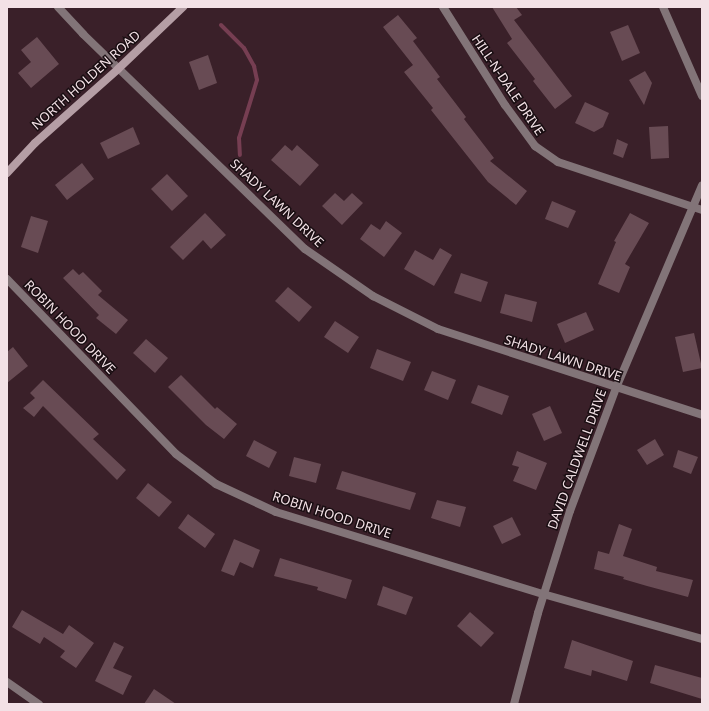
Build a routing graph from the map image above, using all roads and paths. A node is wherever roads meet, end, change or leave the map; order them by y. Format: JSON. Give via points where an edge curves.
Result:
{"nodes":[{"id":1,"x":58,"y":7,"type":"edge"},
{"id":2,"x":183,"y":7,"type":"edge"},
{"id":3,"x":443,"y":7,"type":"edge"},
{"id":4,"x":663,"y":7,"type":"edge"},
{"id":5,"x":118,"y":69,"type":"junction"},
{"id":6,"x":702,"y":96,"type":"edge"},
{"id":7,"x":7,"y":173,"type":"edge"},
{"id":8,"x":702,"y":185,"type":"edge"},
{"id":9,"x":693,"y":208,"type":"junction"},
{"id":10,"x":702,"y":210,"type":"edge"},
{"id":11,"x":7,"y":279,"type":"edge"},
{"id":12,"x":616,"y":388,"type":"junction"},
{"id":13,"x":702,"y":415,"type":"edge"},
{"id":14,"x":543,"y":594,"type":"junction"},
{"id":15,"x":702,"y":638,"type":"edge"},
{"id":16,"x":7,"y":682,"type":"edge"},
{"id":17,"x":39,"y":704,"type":"edge"},
{"id":18,"x":514,"y":704,"type":"edge"}],
"edges":[{"from":1,"to":5,"type":"street","name":"SHADY LAWN DRIVE"},
{"from":2,"to":5,"type":"main road","name":"NORTH HOLDEN ROAD"},
{"from":3,"to":9,"type":"street","name":"HILL-N-DALE DRIVE","via":[[505,105],[535,146],[558,162]]},
{"from":4,"to":6,"type":"street"},
{"from":5,"to":7,"type":"main road","name":"NORTH HOLDEN ROAD","via":[[35,143]]},
{"from":5,"to":12,"type":"street","name":"SHADY LAWN DRIVE","via":[[305,249],[373,296],[438,329]]},
{"from":8,"to":9,"type":"street","name":"DAVID CALDWELL DRIVE"},
{"from":9,"to":10,"type":"street","name":"HILL-N-DALE DRIVE"},
{"from":9,"to":12,"type":"street","name":"DAVID CALDWELL DRIVE"},
{"from":11,"to":14,"type":"street","name":"ROBIN HOOD DRIVE","via":[[176,454],[216,484],[276,512]]},
{"from":12,"to":13,"type":"street","name":"SHADY LAWN DRIVE"},
{"from":12,"to":14,"type":"street","name":"DAVID CALDWELL DRIVE","via":[[570,511]]},
{"from":14,"to":15,"type":"street","name":"ROBIN HOOD DRIVE"},
{"from":14,"to":18,"type":"street","name":"DAVID CALDWELL DRIVE"},
{"from":16,"to":17,"type":"street"}]}
